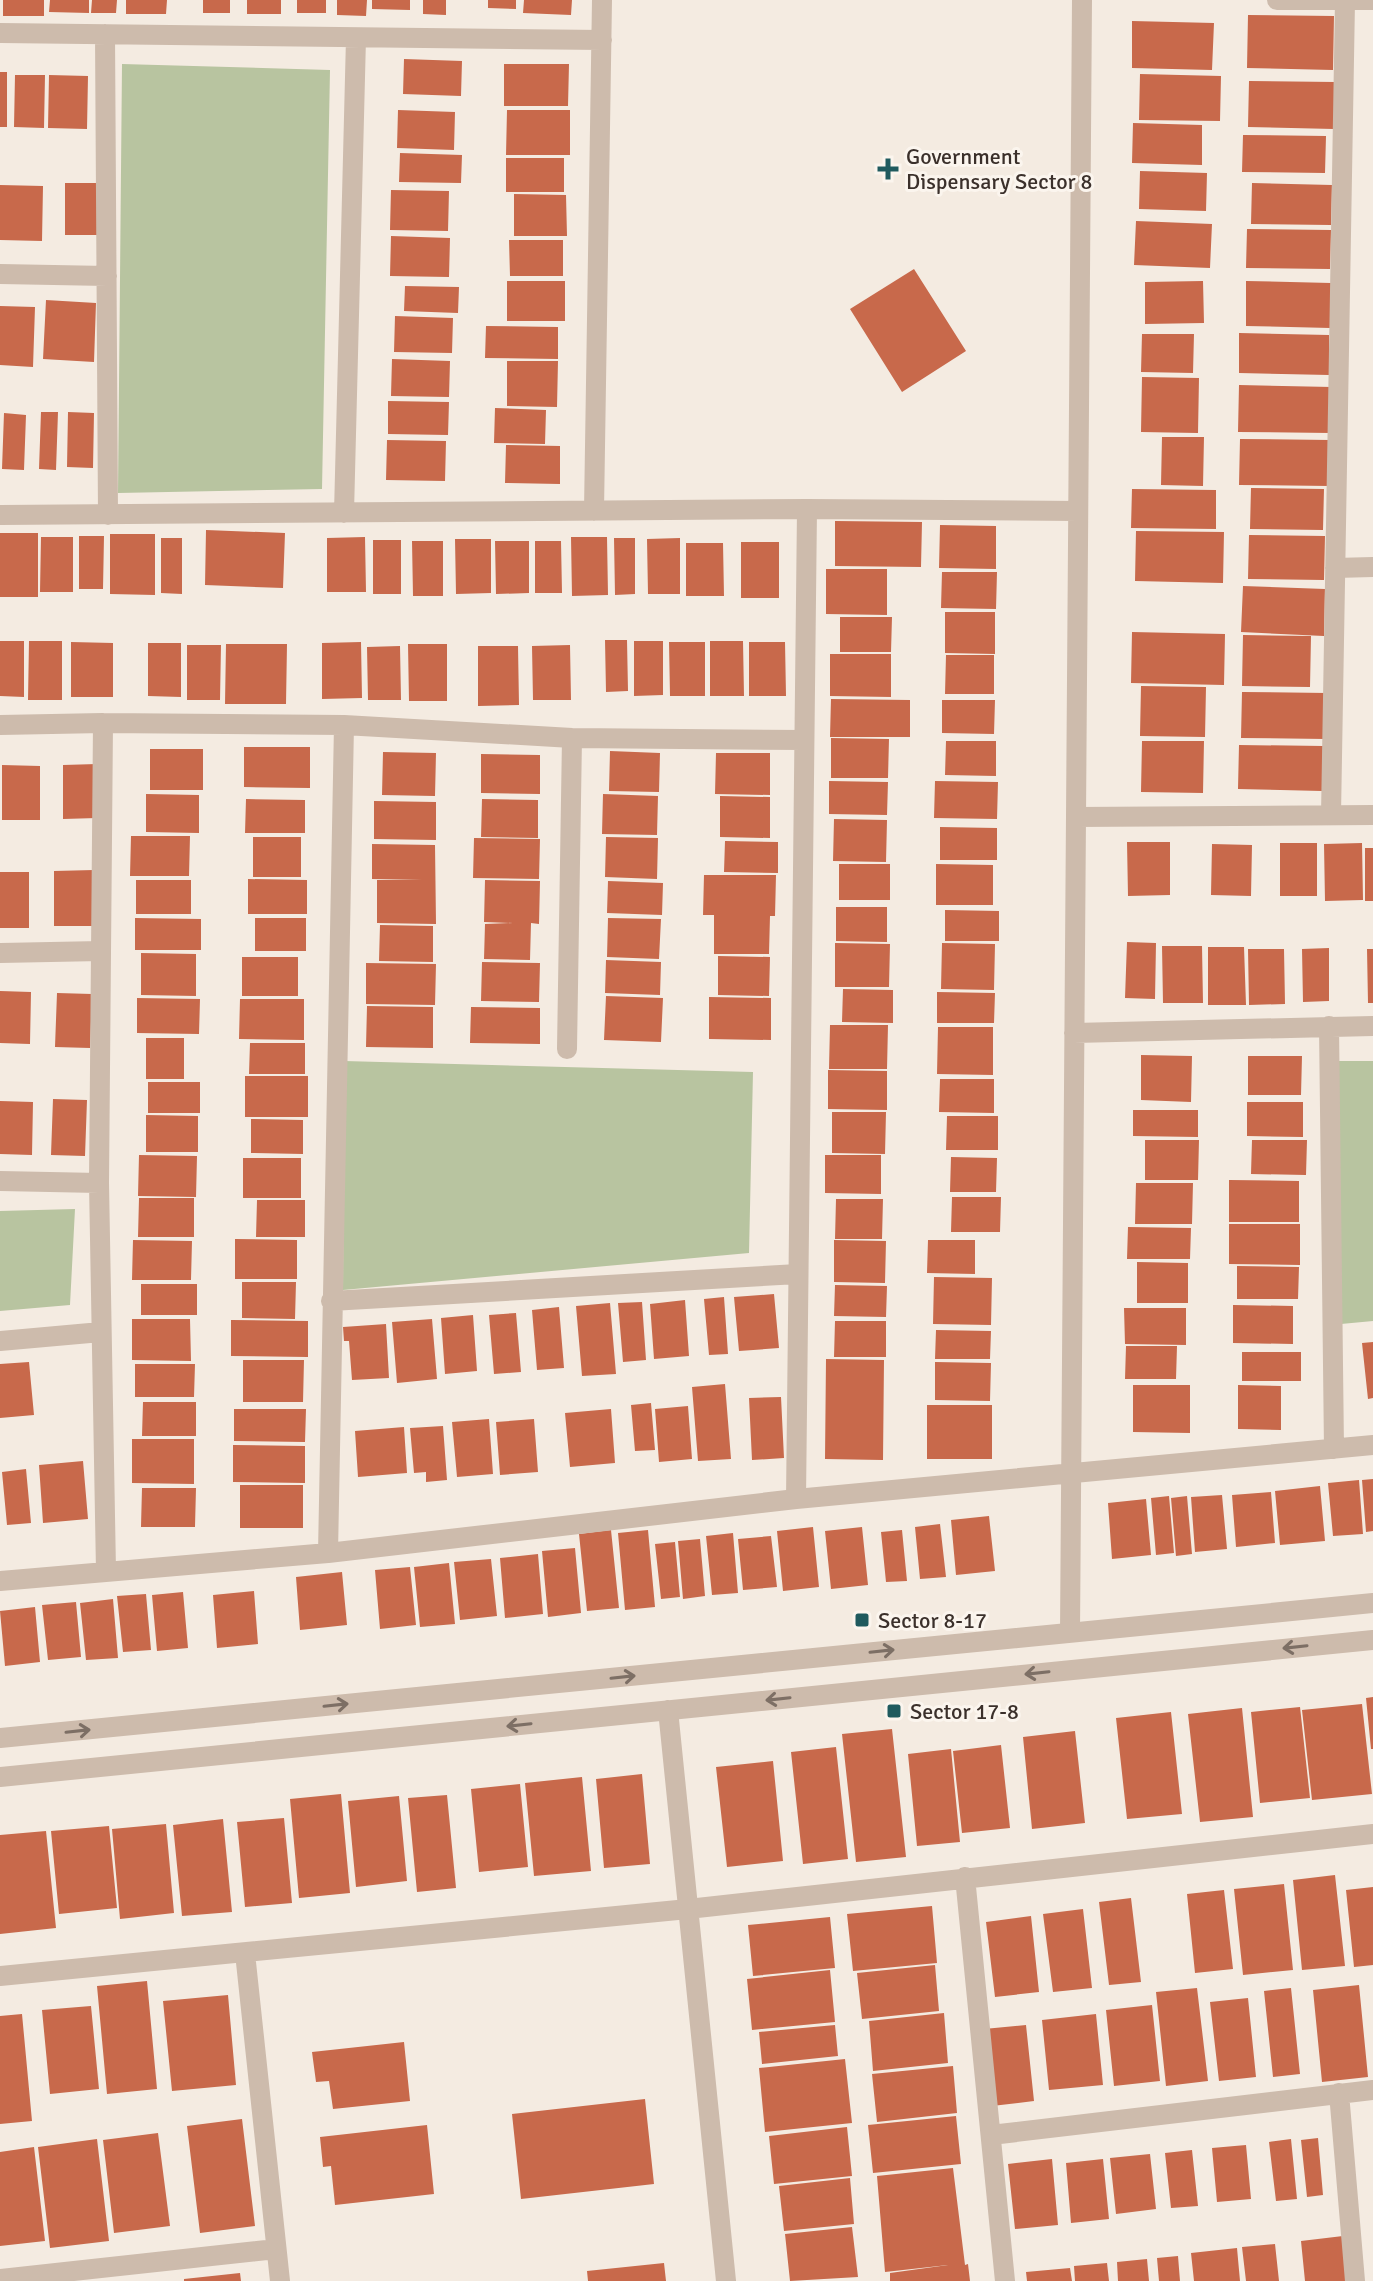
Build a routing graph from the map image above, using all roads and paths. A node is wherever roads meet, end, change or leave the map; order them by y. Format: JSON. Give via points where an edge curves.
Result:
{"nodes":[{"id":1,"x":602,"y":0,"type":"edge"},
{"id":2,"x":1082,"y":0,"type":"edge"},
{"id":3,"x":1277,"y":0,"type":"edge"},
{"id":4,"x":1373,"y":0,"type":"edge"},
{"id":5,"x":1345,"y":1,"type":"edge"},
{"id":6,"x":0,"y":33,"type":"edge"},
{"id":7,"x":105,"y":34,"type":"junction"},
{"id":8,"x":356,"y":38,"type":"junction"},
{"id":9,"x":602,"y":40,"type":"junction"},
{"id":10,"x":0,"y":274,"type":"edge"},
{"id":11,"x":107,"y":276,"type":"junction"},
{"id":12,"x":807,"y":509,"type":"junction"},
{"id":13,"x":594,"y":511,"type":"junction"},
{"id":14,"x":1078,"y":511,"type":"junction"},
{"id":15,"x":344,"y":513,"type":"junction"},
{"id":16,"x":0,"y":515,"type":"edge"},
{"id":17,"x":108,"y":515,"type":"junction"},
{"id":18,"x":1373,"y":567,"type":"edge"},
{"id":19,"x":1335,"y":568,"type":"junction"},
{"id":20,"x":103,"y":723,"type":"junction"},
{"id":21,"x":0,"y":725,"type":"edge"},
{"id":22,"x":344,"y":725,"type":"junction"},
{"id":23,"x":572,"y":738,"type":"junction"},
{"id":24,"x":804,"y":740,"type":"junction"},
{"id":25,"x":1331,"y":815,"type":"junction"},
{"id":26,"x":1373,"y":815,"type":"edge"},
{"id":27,"x":1076,"y":817,"type":"junction"},
{"id":28,"x":101,"y":951,"type":"junction"},
{"id":29,"x":0,"y":953,"type":"edge"},
{"id":30,"x":1329,"y":1026,"type":"junction"},
{"id":31,"x":1373,"y":1026,"type":"edge"},
{"id":32,"x":1074,"y":1033,"type":"junction"},
{"id":33,"x":567,"y":1049,"type":"dead end"},
{"id":34,"x":0,"y":1181,"type":"edge"},
{"id":35,"x":99,"y":1183,"type":"junction"},
{"id":36,"x":798,"y":1274,"type":"junction"},
{"id":37,"x":331,"y":1301,"type":"junction"},
{"id":38,"x":101,"y":1332,"type":"junction"},
{"id":39,"x":0,"y":1341,"type":"edge"},
{"id":40,"x":1373,"y":1445,"type":"edge"},
{"id":41,"x":1334,"y":1449,"type":"junction"},
{"id":42,"x":1071,"y":1474,"type":"junction"},
{"id":43,"x":796,"y":1499,"type":"junction"},
{"id":44,"x":328,"y":1553,"type":"junction"},
{"id":45,"x":106,"y":1571,"type":"junction"},
{"id":46,"x":0,"y":1581,"type":"edge"},
{"id":47,"x":1373,"y":1603,"type":"edge"},
{"id":48,"x":1070,"y":1633,"type":"junction"},
{"id":49,"x":1373,"y":1640,"type":"edge"},
{"id":50,"x":668,"y":1710,"type":"junction"},
{"id":51,"x":0,"y":1738,"type":"edge"},
{"id":52,"x":0,"y":1777,"type":"edge"},
{"id":53,"x":1373,"y":1834,"type":"edge"},
{"id":54,"x":965,"y":1877,"type":"junction"},
{"id":55,"x":688,"y":1909,"type":"junction"},
{"id":56,"x":245,"y":1953,"type":"junction"},
{"id":57,"x":0,"y":1976,"type":"edge"},
{"id":58,"x":1373,"y":2090,"type":"edge"},
{"id":59,"x":1339,"y":2093,"type":"junction"},
{"id":60,"x":991,"y":2135,"type":"junction"},
{"id":61,"x":276,"y":2249,"type":"junction"},
{"id":62,"x":0,"y":2279,"type":"edge"},
{"id":63,"x":280,"y":2281,"type":"edge"},
{"id":64,"x":726,"y":2281,"type":"edge"},
{"id":65,"x":1005,"y":2281,"type":"edge"},
{"id":66,"x":1355,"y":2281,"type":"edge"}],
"edges":[{"from":1,"to":9,"type":"street"},
{"from":2,"to":14,"type":"street"},
{"from":3,"to":5,"type":"street"},
{"from":4,"to":5,"type":"street"},
{"from":5,"to":19,"type":"street"},
{"from":6,"to":7,"type":"street"},
{"from":7,"to":8,"type":"street"},
{"from":7,"to":11,"type":"street"},
{"from":8,"to":9,"type":"street"},
{"from":8,"to":15,"type":"street"},
{"from":9,"to":13,"type":"street"},
{"from":10,"to":11,"type":"street"},
{"from":11,"to":17,"type":"street"},
{"from":12,"to":13,"type":"street"},
{"from":12,"to":14,"type":"street"},
{"from":12,"to":24,"type":"street"},
{"from":13,"to":15,"type":"street"},
{"from":14,"to":27,"type":"street"},
{"from":15,"to":17,"type":"street"},
{"from":16,"to":17,"type":"street"},
{"from":18,"to":19,"type":"street"},
{"from":19,"to":25,"type":"street"},
{"from":20,"to":21,"type":"street"},
{"from":20,"to":22,"type":"street"},
{"from":20,"to":28,"type":"street"},
{"from":22,"to":23,"type":"street"},
{"from":22,"to":37,"type":"street"},
{"from":23,"to":24,"type":"street"},
{"from":23,"to":33,"type":"street"},
{"from":24,"to":36,"type":"street"},
{"from":25,"to":26,"type":"street"},
{"from":25,"to":27,"type":"street"},
{"from":27,"to":32,"type":"street"},
{"from":28,"to":29,"type":"street"},
{"from":28,"to":35,"type":"street"},
{"from":30,"to":31,"type":"street"},
{"from":30,"to":32,"type":"street"},
{"from":30,"to":41,"type":"street"},
{"from":32,"to":42,"type":"street"},
{"from":34,"to":35,"type":"street"},
{"from":35,"to":38,"type":"street"},
{"from":36,"to":37,"type":"street"},
{"from":36,"to":43,"type":"street"},
{"from":37,"to":44,"type":"street"},
{"from":38,"to":39,"type":"street"},
{"from":38,"to":45,"type":"street"},
{"from":40,"to":41,"type":"street"},
{"from":41,"to":42,"type":"street"},
{"from":42,"to":43,"type":"street"},
{"from":42,"to":48,"type":"street"},
{"from":43,"to":44,"type":"street"},
{"from":44,"to":45,"type":"street"},
{"from":45,"to":46,"type":"street"},
{"from":47,"to":48,"type":"street"},
{"from":51,"to":48,"type":"street","one_way":true},
{"from":49,"to":50,"type":"street","one_way":true},
{"from":50,"to":52,"type":"street","one_way":true},
{"from":50,"to":55,"type":"street"},
{"from":53,"to":54,"type":"street"},
{"from":54,"to":55,"type":"street"},
{"from":54,"to":60,"type":"street"},
{"from":55,"to":56,"type":"street"},
{"from":55,"to":64,"type":"street"},
{"from":56,"to":57,"type":"street"},
{"from":56,"to":61,"type":"street"},
{"from":58,"to":59,"type":"street"},
{"from":59,"to":60,"type":"street"},
{"from":59,"to":66,"type":"street"},
{"from":60,"to":65,"type":"street"},
{"from":61,"to":62,"type":"street"},
{"from":61,"to":63,"type":"street"}]}
